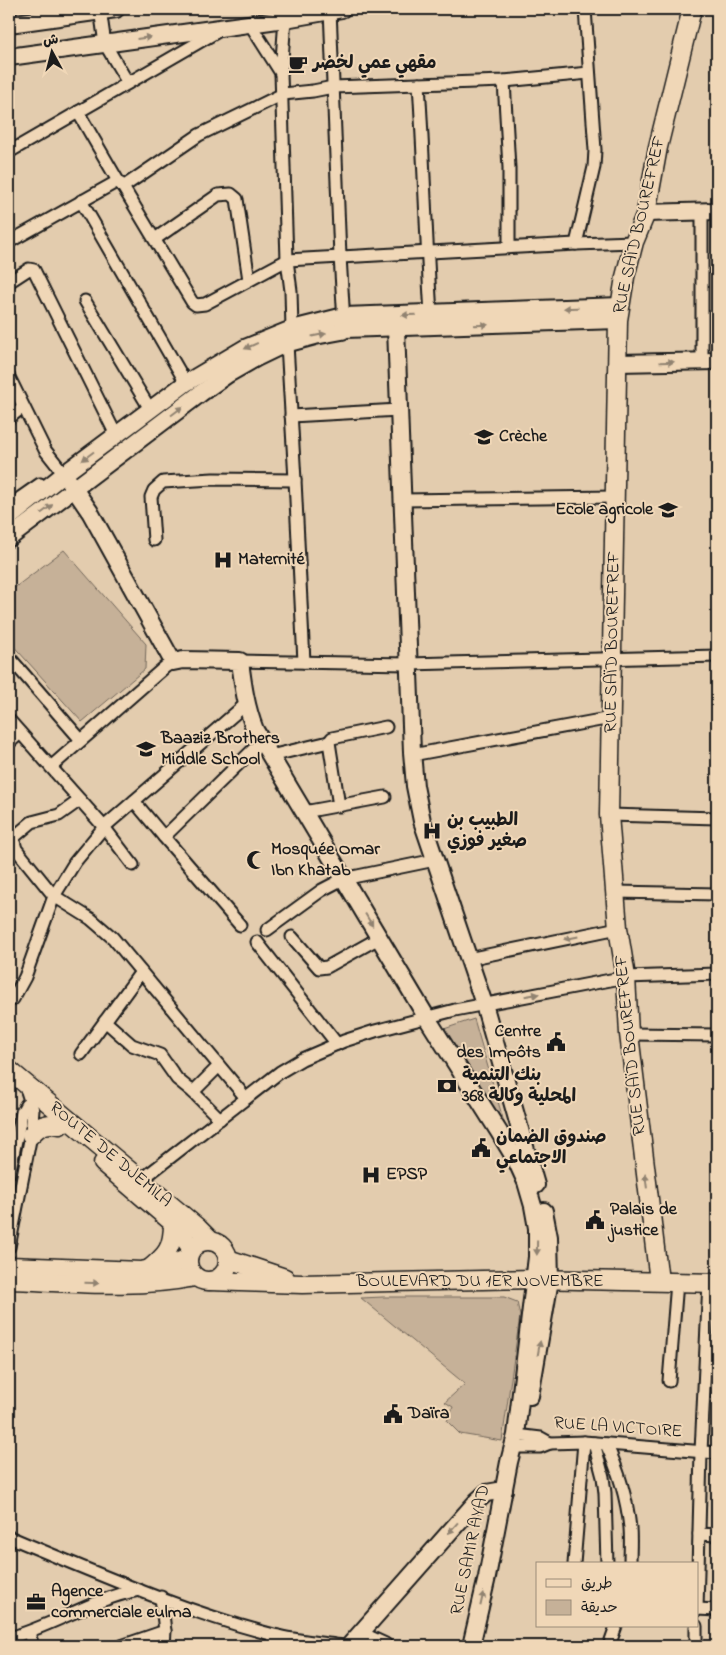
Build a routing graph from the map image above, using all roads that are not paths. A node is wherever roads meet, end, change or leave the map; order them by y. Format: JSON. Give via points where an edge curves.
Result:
{"nodes":[{"id":1,"x":334,"y":9,"type":"edge"},
{"id":2,"x":586,"y":9,"type":"edge"},
{"id":3,"x":692,"y":9,"type":"edge"},
{"id":4,"x":105,"y":10,"type":"edge"},
{"id":5,"x":285,"y":20,"type":"junction"},
{"id":6,"x":9,"y":24,"type":"edge"},
{"id":7,"x":250,"y":24,"type":"junction"},
{"id":8,"x":225,"y":27,"type":"junction"},
{"id":9,"x":105,"y":44,"type":"junction"},
{"id":10,"x":9,"y":57,"type":"edge"},
{"id":11,"x":281,"y":73,"type":"junction"},
{"id":12,"x":589,"y":73,"type":"junction"},
{"id":13,"x":504,"y":81,"type":"junction"},
{"id":14,"x":128,"y":83,"type":"junction"},
{"id":15,"x":419,"y":84,"type":"junction"},
{"id":16,"x":333,"y":87,"type":"junction"},
{"id":17,"x":283,"y":94,"type":"junction"},
{"id":18,"x":78,"y":112,"type":"junction"},
{"id":19,"x":9,"y":152,"type":"edge"},
{"id":20,"x":120,"y":184,"type":"junction"},
{"id":21,"x":81,"y":201,"type":"junction"},
{"id":22,"x":710,"y":211,"type":"edge"},
{"id":23,"x":646,"y":213,"type":"junction"},
{"id":24,"x":155,"y":240,"type":"junction"},
{"id":25,"x":9,"y":242,"type":"edge"},
{"id":26,"x":634,"y":242,"type":"junction"},
{"id":27,"x":576,"y":244,"type":"junction"},
{"id":28,"x":509,"y":247,"type":"junction"},
{"id":29,"x":427,"y":253,"type":"junction"},
{"id":30,"x":340,"y":256,"type":"junction"},
{"id":31,"x":287,"y":260,"type":"junction"},
{"id":32,"x":249,"y":280,"type":"junction"},
{"id":33,"x":9,"y":282,"type":"edge"},
{"id":34,"x":85,"y":301,"type":"dead end"},
{"id":35,"x":619,"y":313,"type":"junction"},
{"id":36,"x":432,"y":314,"type":"junction"},
{"id":37,"x":344,"y":323,"type":"junction"},
{"id":38,"x":396,"y":328,"type":"junction"},
{"id":39,"x":290,"y":336,"type":"junction"},
{"id":40,"x":710,"y":361,"type":"edge"},
{"id":41,"x":618,"y":362,"type":"junction"},
{"id":42,"x":9,"y":377,"type":"edge"},
{"id":43,"x":186,"y":383,"type":"junction"},
{"id":44,"x":23,"y":407,"type":"junction"},
{"id":45,"x":150,"y":409,"type":"junction"},
{"id":46,"x":399,"y":410,"type":"junction"},
{"id":47,"x":291,"y":416,"type":"junction"},
{"id":48,"x":9,"y":418,"type":"edge"},
{"id":49,"x":116,"y":435,"type":"junction"},
{"id":50,"x":64,"y":474,"type":"junction"},
{"id":51,"x":295,"y":480,"type":"junction"},
{"id":52,"x":74,"y":489,"type":"junction"},
{"id":53,"x":615,"y":497,"type":"junction"},
{"id":54,"x":402,"y":500,"type":"junction"},
{"id":55,"x":9,"y":518,"type":"edge"},
{"id":56,"x":9,"y":538,"type":"edge"},
{"id":57,"x":154,"y":540,"type":"dead end"},
{"id":58,"x":717,"y":656,"type":"edge"},
{"id":59,"x":9,"y":658,"type":"edge"},
{"id":60,"x":612,"y":660,"type":"junction"},
{"id":61,"x":240,"y":661,"type":"junction"},
{"id":62,"x":173,"y":662,"type":"junction"},
{"id":63,"x":304,"y":662,"type":"junction"},
{"id":64,"x":408,"y":664,"type":"junction"},
{"id":65,"x":246,"y":704,"type":"junction"},
{"id":66,"x":612,"y":718,"type":"junction"},
{"id":67,"x":9,"y":720,"type":"edge"},
{"id":68,"x":386,"y":727,"type":"dead end"},
{"id":69,"x":20,"y":733,"type":"junction"},
{"id":70,"x":82,"y":740,"type":"junction"},
{"id":71,"x":262,"y":741,"type":"junction"},
{"id":72,"x":329,"y":742,"type":"junction"},
{"id":73,"x":9,"y":743,"type":"edge"},
{"id":74,"x":412,"y":755,"type":"junction"},
{"id":75,"x":270,"y":756,"type":"junction"},
{"id":76,"x":51,"y":767,"type":"junction"},
{"id":77,"x":385,"y":797,"type":"dead end"},
{"id":78,"x":80,"y":800,"type":"junction"},
{"id":79,"x":134,"y":801,"type":"junction"},
{"id":80,"x":339,"y":806,"type":"junction"},
{"id":81,"x":304,"y":812,"type":"junction"},
{"id":82,"x":609,"y":815,"type":"junction"},
{"id":83,"x":717,"y":818,"type":"edge"},
{"id":84,"x":104,"y":827,"type":"junction"},
{"id":85,"x":164,"y":838,"type":"junction"},
{"id":86,"x":434,"y":860,"type":"junction"},
{"id":87,"x":133,"y":865,"type":"dead end"},
{"id":88,"x":344,"y":879,"type":"junction"},
{"id":89,"x":615,"y":892,"type":"junction"},
{"id":90,"x":717,"y":894,"type":"edge"},
{"id":91,"x":54,"y":896,"type":"junction"},
{"id":92,"x":240,"y":925,"type":"dead end"},
{"id":93,"x":618,"y":928,"type":"junction"},
{"id":94,"x":267,"y":930,"type":"dead end"},
{"id":95,"x":292,"y":937,"type":"dead end"},
{"id":96,"x":379,"y":938,"type":"junction"},
{"id":97,"x":257,"y":942,"type":"dead end"},
{"id":98,"x":468,"y":959,"type":"junction"},
{"id":99,"x":141,"y":972,"type":"junction"},
{"id":100,"x":717,"y":974,"type":"edge"},
{"id":101,"x":626,"y":977,"type":"junction"},
{"id":102,"x":10,"y":1000,"type":"edge"},
{"id":103,"x":484,"y":1004,"type":"junction"},
{"id":104,"x":427,"y":1018,"type":"junction"},
{"id":105,"x":105,"y":1021,"type":"junction"},
{"id":106,"x":629,"y":1034,"type":"junction"},
{"id":107,"x":717,"y":1035,"type":"edge"},
{"id":108,"x":337,"y":1044,"type":"junction"},
{"id":109,"x":81,"y":1054,"type":"dead end"},
{"id":110,"x":219,"y":1066,"type":"junction"},
{"id":111,"x":9,"y":1070,"type":"edge"},
{"id":112,"x":17,"y":1084,"type":"edge"},
{"id":113,"x":193,"y":1092,"type":"junction"},
{"id":114,"x":246,"y":1098,"type":"junction"},
{"id":115,"x":35,"y":1099,"type":"junction"},
{"id":116,"x":220,"y":1119,"type":"junction"},
{"id":117,"x":60,"y":1125,"type":"junction"},
{"id":118,"x":31,"y":1135,"type":"junction"},
{"id":119,"x":9,"y":1173,"type":"edge"},
{"id":120,"x":136,"y":1184,"type":"junction"},
{"id":121,"x":173,"y":1223,"type":"junction"},
{"id":122,"x":211,"y":1241,"type":"junction"},
{"id":123,"x":9,"y":1247,"type":"edge"},
{"id":124,"x":190,"y":1253,"type":"junction"},
{"id":125,"x":228,"y":1259,"type":"junction"},
{"id":126,"x":9,"y":1266,"type":"edge"},
{"id":127,"x":147,"y":1271,"type":"junction"},
{"id":128,"x":68,"y":1276,"type":"junction"},
{"id":129,"x":203,"y":1279,"type":"junction"},
{"id":130,"x":9,"y":1280,"type":"edge"},
{"id":131,"x":542,"y":1280,"type":"junction"},
{"id":132,"x":658,"y":1281,"type":"junction"},
{"id":133,"x":677,"y":1282,"type":"junction"},
{"id":134,"x":713,"y":1282,"type":"edge"},
{"id":135,"x":302,"y":1284,"type":"junction"},
{"id":136,"x":669,"y":1381,"type":"dead end"},
{"id":137,"x":595,"y":1443,"type":"junction"},
{"id":138,"x":516,"y":1446,"type":"junction"},
{"id":139,"x":701,"y":1452,"type":"junction"},
{"id":140,"x":717,"y":1453,"type":"edge"},
{"id":141,"x":504,"y":1490,"type":"junction"},
{"id":142,"x":699,"y":1534,"type":"junction"},
{"id":143,"x":717,"y":1535,"type":"edge"},
{"id":144,"x":9,"y":1538,"type":"edge"},
{"id":145,"x":574,"y":1562,"type":"edge"},
{"id":146,"x":607,"y":1562,"type":"edge"},
{"id":147,"x":630,"y":1562,"type":"edge"},
{"id":148,"x":698,"y":1572,"type":"edge"},
{"id":149,"x":139,"y":1590,"type":"junction"},
{"id":150,"x":161,"y":1597,"type":"junction"},
{"id":151,"x":698,"y":1610,"type":"edge"},
{"id":152,"x":717,"y":1610,"type":"edge"},
{"id":153,"x":615,"y":1628,"type":"edge"},
{"id":154,"x":696,"y":1628,"type":"edge"},
{"id":155,"x":165,"y":1631,"type":"junction"},
{"id":156,"x":29,"y":1632,"type":"junction"},
{"id":157,"x":278,"y":1636,"type":"junction"},
{"id":158,"x":9,"y":1638,"type":"edge"},
{"id":159,"x":354,"y":1641,"type":"edge"},
{"id":160,"x":309,"y":1644,"type":"edge"},
{"id":161,"x":33,"y":1646,"type":"edge"},
{"id":162,"x":121,"y":1646,"type":"edge"},
{"id":163,"x":164,"y":1646,"type":"edge"},
{"id":164,"x":270,"y":1646,"type":"edge"},
{"id":165,"x":343,"y":1646,"type":"edge"},
{"id":166,"x":384,"y":1646,"type":"edge"},
{"id":167,"x":471,"y":1646,"type":"edge"},
{"id":168,"x":609,"y":1646,"type":"edge"},
{"id":169,"x":696,"y":1646,"type":"edge"}],
"edges":[{"from":1,"to":5,"type":"main road"},
{"from":1,"to":16,"type":"street"},
{"from":2,"to":12,"type":"street"},
{"from":3,"to":23,"type":"main road","name":"RUE SAÏD BOUREFREF","via":[[658,147]]},
{"from":4,"to":6,"type":"main road"},
{"from":4,"to":9,"type":"street"},
{"from":5,"to":7,"type":"main road"},
{"from":5,"to":11,"type":"street"},
{"from":7,"to":8,"type":"main road"},
{"from":7,"to":11,"type":"street"},
{"from":9,"to":8,"type":"main road","one_way":true},
{"from":8,"to":14,"type":"street"},
{"from":9,"to":10,"type":"main road"},
{"from":9,"to":14,"type":"street"},
{"from":11,"to":17,"type":"street"},
{"from":12,"to":13,"type":"street"},
{"from":12,"to":27,"type":"street","via":[[594,167]]},
{"from":13,"to":15,"type":"street"},
{"from":13,"to":28,"type":"street"},
{"from":14,"to":18,"type":"street"},
{"from":15,"to":16,"type":"street"},
{"from":15,"to":29,"type":"street"},
{"from":16,"to":17,"type":"street"},
{"from":16,"to":30,"type":"street"},
{"from":17,"to":20,"type":"street","via":[[199,134]]},
{"from":17,"to":31,"type":"street"},
{"from":18,"to":19,"type":"street"},
{"from":18,"to":20,"type":"street"},
{"from":20,"to":21,"type":"street"},
{"from":20,"to":24,"type":"street"},
{"from":21,"to":25,"type":"street"},
{"from":21,"to":43,"type":"street"},
{"from":22,"to":23,"type":"main road"},
{"from":22,"to":40,"type":"street"},
{"from":23,"to":26,"type":"main road","name":"RUE SAÏD BOUREFREF"},
{"from":24,"to":32,"type":"street","via":[[196,305],[205,304]]},
{"from":24,"to":32,"type":"street","via":[[218,195],[231,194],[237,199]]},
{"from":26,"to":27,"type":"street"},
{"from":26,"to":35,"type":"main road","name":"RUE SAÏD BOUREFREF"},
{"from":27,"to":28,"type":"street"},
{"from":28,"to":29,"type":"street"},
{"from":29,"to":30,"type":"street"},
{"from":29,"to":36,"type":"street"},
{"from":30,"to":31,"type":"street"},
{"from":30,"to":37,"type":"street"},
{"from":31,"to":32,"type":"street"},
{"from":31,"to":39,"type":"street","via":[[291,291]]},
{"from":33,"to":49,"type":"street","via":[[29,269],[34,270]]},
{"from":34,"to":45,"type":"street"},
{"from":35,"to":36,"type":"main road","one_way":true},
{"from":38,"to":35,"type":"main road","one_way":true},
{"from":35,"to":41,"type":"main road","name":"RUE SAÏD BOUREFREF"},
{"from":36,"to":37,"type":"main road","one_way":true},
{"from":37,"to":38,"type":"main road"},
{"from":37,"to":39,"type":"main road"},
{"from":38,"to":46,"type":"main road"},
{"from":39,"to":43,"type":"main road","one_way":true,"via":[[245,348]]},
{"from":39,"to":47,"type":"street"},
{"from":52,"to":39,"type":"main road","one_way":true,"via":[[201,393]]},
{"from":41,"to":40,"type":"main road","one_way":true},
{"from":41,"to":53,"type":"main road","name":"RUE SAÏD BOUREFREF"},
{"from":42,"to":44,"type":"street"},
{"from":43,"to":45,"type":"main road"},
{"from":44,"to":48,"type":"street"},
{"from":44,"to":50,"type":"street","via":[[45,450]]},
{"from":45,"to":49,"type":"main road"},
{"from":46,"to":47,"type":"street"},
{"from":46,"to":54,"type":"main road"},
{"from":47,"to":51,"type":"street"},
{"from":49,"to":50,"type":"main road","one_way":true},
{"from":50,"to":52,"type":"main road"},
{"from":50,"to":55,"type":"main road"},
{"from":51,"to":57,"type":"street","via":[[163,482],[151,497]]},
{"from":51,"to":63,"type":"street"},
{"from":56,"to":52,"type":"main road","one_way":true},
{"from":52,"to":62,"type":"main road"},
{"from":53,"to":54,"type":"street"},
{"from":53,"to":60,"type":"main road","name":"RUE SAÏD BOUREFREF"},
{"from":54,"to":64,"type":"main road"},
{"from":58,"to":60,"type":"street"},
{"from":59,"to":70,"type":"street"},
{"from":60,"to":64,"type":"street"},
{"from":60,"to":66,"type":"main road","name":"RUE SAÏD BOUREFREF"},
{"from":61,"to":62,"type":"main road"},
{"from":61,"to":63,"type":"street"},
{"from":61,"to":65,"type":"main road"},
{"from":62,"to":70,"type":"street"},
{"from":63,"to":64,"type":"street"},
{"from":64,"to":74,"type":"main road"},
{"from":65,"to":71,"type":"main road"},
{"from":65,"to":79,"type":"street"},
{"from":66,"to":74,"type":"street"},
{"from":66,"to":82,"type":"main road","name":"RUE SAÏD BOUREFREF"},
{"from":67,"to":69,"type":"street"},
{"from":68,"to":72,"type":"street","via":[[332,738]]},
{"from":69,"to":73,"type":"street"},
{"from":69,"to":76,"type":"street"},
{"from":70,"to":76,"type":"street"},
{"from":71,"to":75,"type":"main road"},
{"from":71,"to":85,"type":"street"},
{"from":72,"to":75,"type":"street"},
{"from":72,"to":80,"type":"street"},
{"from":74,"to":86,"type":"main road","via":[[422,822]]},
{"from":75,"to":81,"type":"main road"},
{"from":76,"to":78,"type":"street"},
{"from":77,"to":80,"type":"street"},
{"from":78,"to":84,"type":"street"},
{"from":78,"to":91,"type":"street","via":[[59,815],[32,822],[13,838],[16,849]]},
{"from":79,"to":84,"type":"street"},
{"from":79,"to":85,"type":"street"},
{"from":80,"to":81,"type":"street"},
{"from":81,"to":88,"type":"main road"},
{"from":82,"to":83,"type":"street"},
{"from":82,"to":89,"type":"main road","name":"RUE SAÏD BOUREFREF"},
{"from":84,"to":87,"type":"street"},
{"from":84,"to":91,"type":"street","via":[[74,862]]},
{"from":85,"to":92,"type":"street"},
{"from":86,"to":88,"type":"street"},
{"from":86,"to":98,"type":"main road"},
{"from":88,"to":94,"type":"street","via":[[322,890]]},
{"from":88,"to":96,"type":"main road","one_way":true},
{"from":89,"to":90,"type":"street"},
{"from":89,"to":93,"type":"main road","name":"RUE SAÏD BOUREFREF"},
{"from":91,"to":99,"type":"street","via":[[91,919],[113,938]]},
{"from":91,"to":102,"type":"street","via":[[25,977]]},
{"from":93,"to":98,"type":"street","one_way":true},
{"from":93,"to":101,"type":"main road","name":"RUE SAÏD BOUREFREF"},
{"from":95,"to":96,"type":"street","via":[[319,968],[327,967]]},
{"from":96,"to":104,"type":"main road"},
{"from":97,"to":108,"type":"street"},
{"from":98,"to":103,"type":"main road"},
{"from":99,"to":105,"type":"street"},
{"from":99,"to":110,"type":"street"},
{"from":100,"to":101,"type":"street"},
{"from":103,"to":101,"type":"street","one_way":true},
{"from":101,"to":106,"type":"main road","name":"RUE SAÏD BOUREFREF"},
{"from":103,"to":104,"type":"street"},
{"from":103,"to":131,"type":"main road","via":[[546,1218],[549,1237]]},
{"from":104,"to":108,"type":"street"},
{"from":104,"to":131,"type":"main road","one_way":true,"via":[[499,1132],[526,1182],[537,1228],[536,1257]]},
{"from":105,"to":109,"type":"street"},
{"from":105,"to":113,"type":"street","via":[[132,1045],[160,1056],[171,1073]]},
{"from":106,"to":107,"type":"street"},
{"from":132,"to":106,"type":"main road","name":"RUE SAÏD BOUREFREF","one_way":true},
{"from":108,"to":114,"type":"street","via":[[280,1072]]},
{"from":110,"to":113,"type":"street"},
{"from":110,"to":114,"type":"street"},
{"from":111,"to":112,"type":"main road","name":"ROUTE DE DJEMILA"},
{"from":112,"to":115,"type":"main road","name":"ROUTE DE DJEMILA"},
{"from":113,"to":116,"type":"street"},
{"from":114,"to":116,"type":"street"},
{"from":115,"to":117,"type":"main road","name":"ROUTE DE DJEMILA"},
{"from":115,"to":118,"type":"street"},
{"from":115,"to":119,"type":"street","via":[[22,1112]]},
{"from":115,"to":120,"type":"main road","name":"ROUTE DE DJEMILA"},
{"from":116,"to":120,"type":"street"},
{"from":117,"to":118,"type":"main road","via":[[44,1125]]},
{"from":117,"to":120,"type":"main road","name":"ROUTE DE DJEMILA"},
{"from":118,"to":123,"type":"street"},
{"from":120,"to":121,"type":"main road","name":"ROUTE DE DJEMILA"},
{"from":120,"to":122,"type":"main road","name":"ROUTE DE DJEMILA"},
{"from":121,"to":124,"type":"main road","name":"ROUTE DE DJEMILA"},
{"from":121,"to":127,"type":"main road","via":[[173,1236],[167,1253]]},
{"from":122,"to":124,"type":"main road","name":"BOULEVARD DU 1ER NOVEMBRE","via":[[200,1242]]},
{"from":122,"to":125,"type":"main road","name":"ROUTE DE DJEMILA","via":[[224,1249]]},
{"from":124,"to":127,"type":"main road","name":"BOULEVARD DU 1ER NOVEMBRE","via":[[167,1268]]},
{"from":124,"to":129,"type":"main road","name":"ROUTE DE DJEMILA","via":[[189,1269]]},
{"from":125,"to":129,"type":"main road","via":[[224,1274],[215,1280]]},
{"from":125,"to":135,"type":"main road","name":"BOULEVARD DU 1ER NOVEMBRE"},
{"from":126,"to":128,"type":"main road","name":"BOULEVARD DU 1ER NOVEMBRE"},
{"from":127,"to":128,"type":"main road","name":"BOULEVARD DU 1ER NOVEMBRE"},
{"from":128,"to":129,"type":"main road","name":"BOULEVARD DU 1ER NOVEMBRE","one_way":true,"via":[[132,1284]]},
{"from":128,"to":130,"type":"main road","name":"BOULEVARD DU 1ER NOVEMBRE"},
{"from":129,"to":135,"type":"main road","name":"BOULEVARD DU 1ER NOVEMBRE"},
{"from":131,"to":132,"type":"main road","name":"BOULEVARD DU 1ER NOVEMBRE"},
{"from":131,"to":135,"type":"main road","name":"BOULEVARD DU 1ER NOVEMBRE"},
{"from":131,"to":138,"type":"main road","name":"RUE SAMIR AYAD"},
{"from":132,"to":133,"type":"main road","name":"BOULEVARD DU 1ER NOVEMBRE"},
{"from":133,"to":134,"type":"main road","name":"BOULEVARD DU 1ER NOVEMBRE"},
{"from":133,"to":136,"type":"street"},
{"from":134,"to":139,"type":"street"},
{"from":137,"to":138,"type":"street","name":"RUE LA VICTOIRE"},
{"from":137,"to":139,"type":"street","name":"RUE LA VICTOIRE"},
{"from":137,"to":145,"type":"street"},
{"from":137,"to":146,"type":"street","via":[[605,1493]]},
{"from":137,"to":147,"type":"street","via":[[617,1473],[630,1528]]},
{"from":138,"to":141,"type":"main road","name":"RUE SAMIR AYAD"},
{"from":139,"to":140,"type":"street","name":"RUE LA VICTOIRE"},
{"from":139,"to":142,"type":"street"},
{"from":141,"to":159,"type":"main road","one_way":true,"via":[[486,1493],[477,1501]]},
{"from":167,"to":141,"type":"main road","name":"RUE SAMIR AYAD","one_way":true},
{"from":142,"to":143,"type":"street"},
{"from":142,"to":148,"type":"street"},
{"from":144,"to":149,"type":"street"},
{"from":149,"to":150,"type":"street"},
{"from":149,"to":156,"type":"street","via":[[121,1593]]},
{"from":150,"to":155,"type":"street"},
{"from":150,"to":157,"type":"street"},
{"from":151,"to":152,"type":"street"},
{"from":153,"to":168,"type":"street"},
{"from":154,"to":169,"type":"street"},
{"from":155,"to":162,"type":"street"},
{"from":155,"to":163,"type":"street"},
{"from":156,"to":158,"type":"street"},
{"from":156,"to":161,"type":"street"},
{"from":157,"to":160,"type":"street"},
{"from":157,"to":164,"type":"street"},
{"from":159,"to":166,"type":"main road"},
{"from":160,"to":165,"type":"street"}]}
